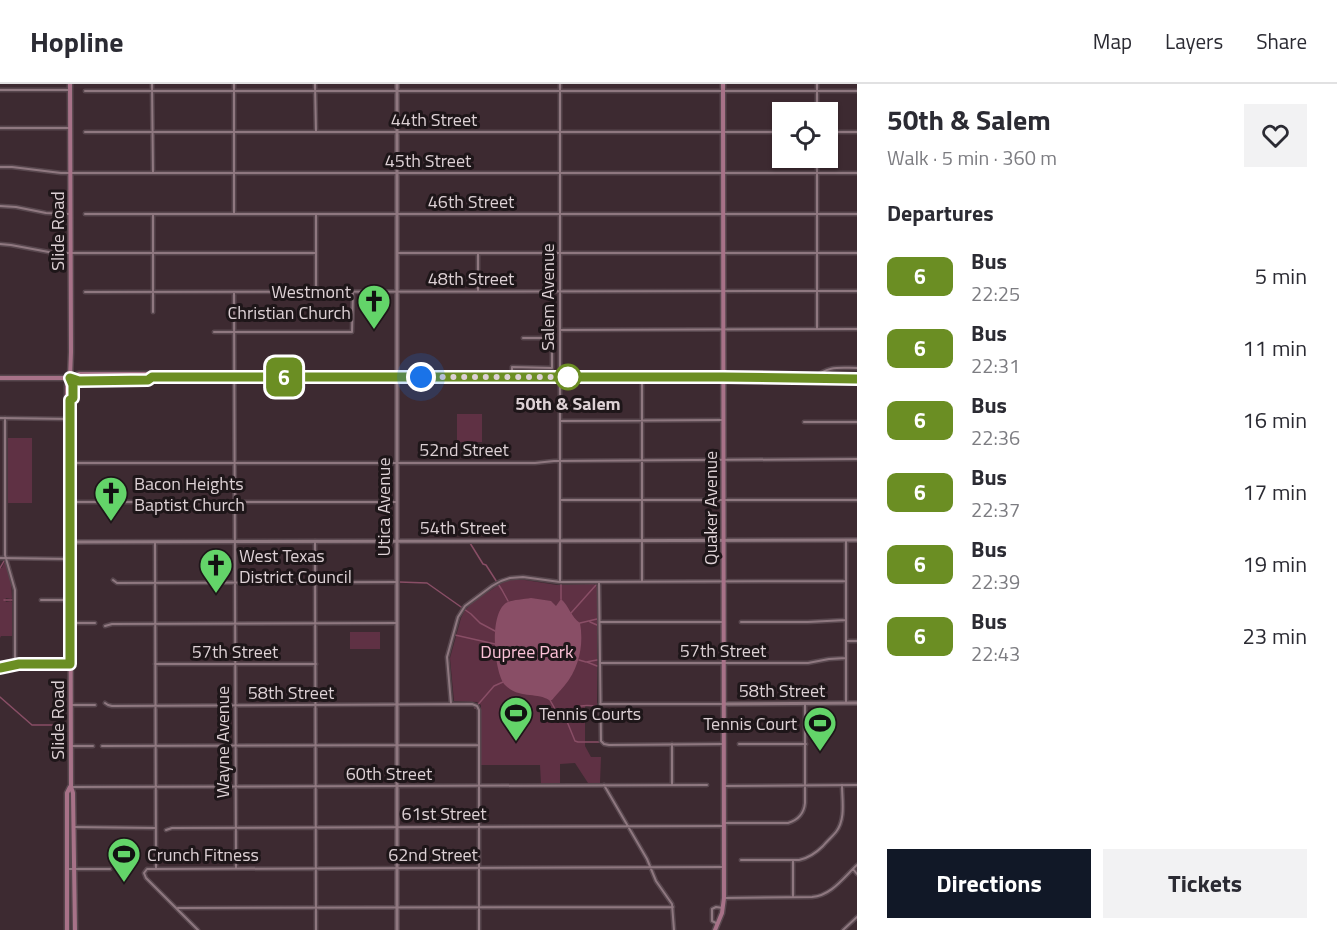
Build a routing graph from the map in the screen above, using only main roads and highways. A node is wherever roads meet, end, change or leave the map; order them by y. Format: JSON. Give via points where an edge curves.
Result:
{"nodes":[{"id":1,"x":70,"y":84,"type":"edge"},
{"id":2,"x":723,"y":84,"type":"edge"},
{"id":3,"x":723,"y":377,"type":"junction"},
{"id":4,"x":0,"y":378,"type":"edge"},
{"id":5,"x":70,"y":378,"type":"junction"},
{"id":6,"x":857,"y":379,"type":"edge"},
{"id":7,"x":70,"y":787,"type":"junction"},
{"id":8,"x":717,"y":928,"type":"edge"},
{"id":9,"x":67,"y":930,"type":"edge"},
{"id":10,"x":75,"y":930,"type":"edge"}],
"edges":[{"from":1,"to":5,"type":"main road","name":"Slide Road"},
{"from":2,"to":3,"type":"main road","name":"Quaker Avenue"},
{"from":3,"to":5,"type":"main road","via":[[79,374]]},
{"from":3,"to":6,"type":"main road"},
{"from":3,"to":8,"type":"main road","name":"Quaker Avenue","via":[[724,898]]},
{"from":4,"to":5,"type":"main road"},
{"from":5,"to":7,"type":"main road","name":"Slide Road"},
{"from":7,"to":9,"type":"main road","name":"Slide Road"},
{"from":7,"to":10,"type":"main road","name":"Slide Road"}]}
